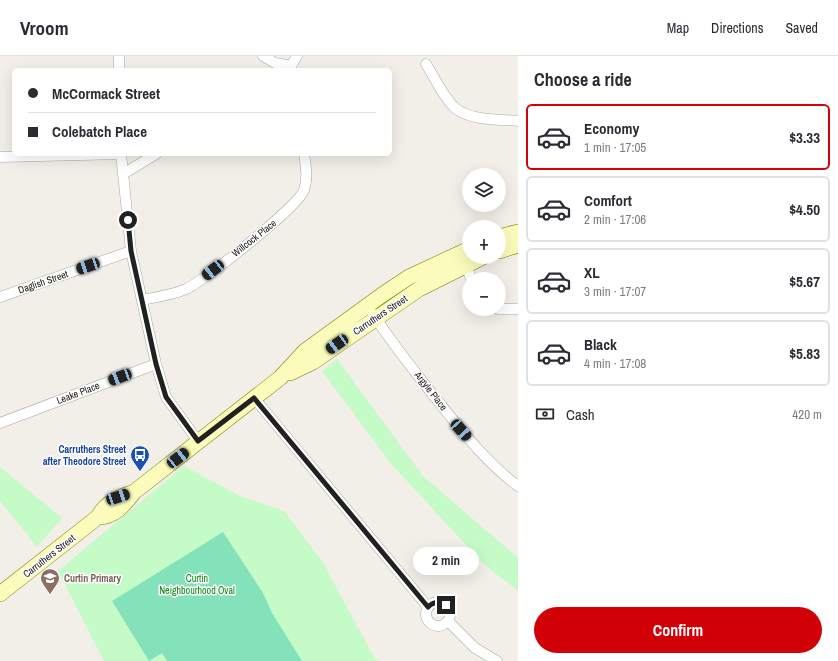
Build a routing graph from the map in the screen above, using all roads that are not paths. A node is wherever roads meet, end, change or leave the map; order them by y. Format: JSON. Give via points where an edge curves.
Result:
{"nodes":[{"id":1,"x":119,"y":56,"type":"edge"},
{"id":2,"x":263,"y":56,"type":"edge"},
{"id":3,"x":297,"y":56,"type":"edge"},
{"id":4,"x":426,"y":64,"type":"dead end"},
{"id":5,"x":119,"y":68,"type":"edge"},
{"id":6,"x":291,"y":68,"type":"edge"},
{"id":7,"x":518,"y":121,"type":"edge"},
{"id":8,"x":40,"y":156,"type":"edge"},
{"id":9,"x":121,"y":156,"type":"edge"},
{"id":10,"x":153,"y":156,"type":"edge"},
{"id":11,"x":304,"y":156,"type":"edge"},
{"id":12,"x":0,"y":157,"type":"edge"},
{"id":13,"x":123,"y":174,"type":"junction"},
{"id":14,"x":518,"y":232,"type":"edge"},
{"id":15,"x":506,"y":235,"type":"edge"},
{"id":16,"x":518,"y":245,"type":"edge"},
{"id":17,"x":506,"y":249,"type":"edge"},
{"id":18,"x":131,"y":251,"type":"junction"},
{"id":19,"x":462,"y":257,"type":"edge"},
{"id":20,"x":0,"y":297,"type":"edge"},
{"id":21,"x":142,"y":300,"type":"junction"},
{"id":22,"x":506,"y":309,"type":"edge"},
{"id":23,"x":518,"y":309,"type":"edge"},
{"id":24,"x":372,"y":312,"type":"junction"},
{"id":25,"x":156,"y":364,"type":"junction"},
{"id":26,"x":254,"y":398,"type":"junction"},
{"id":27,"x":0,"y":423,"type":"edge"},
{"id":28,"x":198,"y":441,"type":"junction"},
{"id":29,"x":518,"y":486,"type":"edge"},
{"id":30,"x":0,"y":594,"type":"edge"},
{"id":31,"x":428,"y":607,"type":"junction"},
{"id":32,"x":448,"y":621,"type":"junction"},
{"id":33,"x":497,"y":661,"type":"edge"}],
"edges":[{"from":1,"to":5,"type":"street"},
{"from":2,"to":6,"type":"street"},
{"from":3,"to":6,"type":"street"},
{"from":4,"to":7,"type":"street","via":[[446,97],[456,108],[477,118]]},
{"from":8,"to":12,"type":"street"},
{"from":9,"to":13,"type":"street"},
{"from":10,"to":13,"type":"street"},
{"from":11,"to":21,"type":"street","name":"Willcock Place","via":[[307,177],[304,191],[298,201],[282,216],[186,289]]},
{"from":13,"to":18,"type":"street"},
{"from":14,"to":15,"type":"main road"},
{"from":16,"to":17,"type":"main road"},
{"from":18,"to":20,"type":"street","name":"Daglish Street"},
{"from":18,"to":21,"type":"street"},
{"from":19,"to":24,"type":"main road","name":"Carruthers Street","via":[[408,277]]},
{"from":21,"to":25,"type":"street"},
{"from":22,"to":23,"type":"street"},
{"from":24,"to":26,"type":"main road","name":"Carruthers Street","via":[[305,352],[280,378]]},
{"from":24,"to":29,"type":"street","name":"Argyle Place","via":[[461,430]]},
{"from":25,"to":27,"type":"street","name":"Leake Place"},
{"from":25,"to":28,"type":"street","via":[[166,397]]},
{"from":26,"to":28,"type":"main road","name":"Carruthers Street"},
{"from":26,"to":31,"type":"street"},
{"from":28,"to":30,"type":"main road","name":"Carruthers Street","via":[[134,492],[118,511],[108,517],[98,518]]},
{"from":31,"to":32,"type":"street","via":[[434,602],[443,603],[450,613]]},
{"from":31,"to":32,"type":"street","via":[[426,616],[429,623],[437,626]]},
{"from":32,"to":33,"type":"street","via":[[474,648]]}]}
